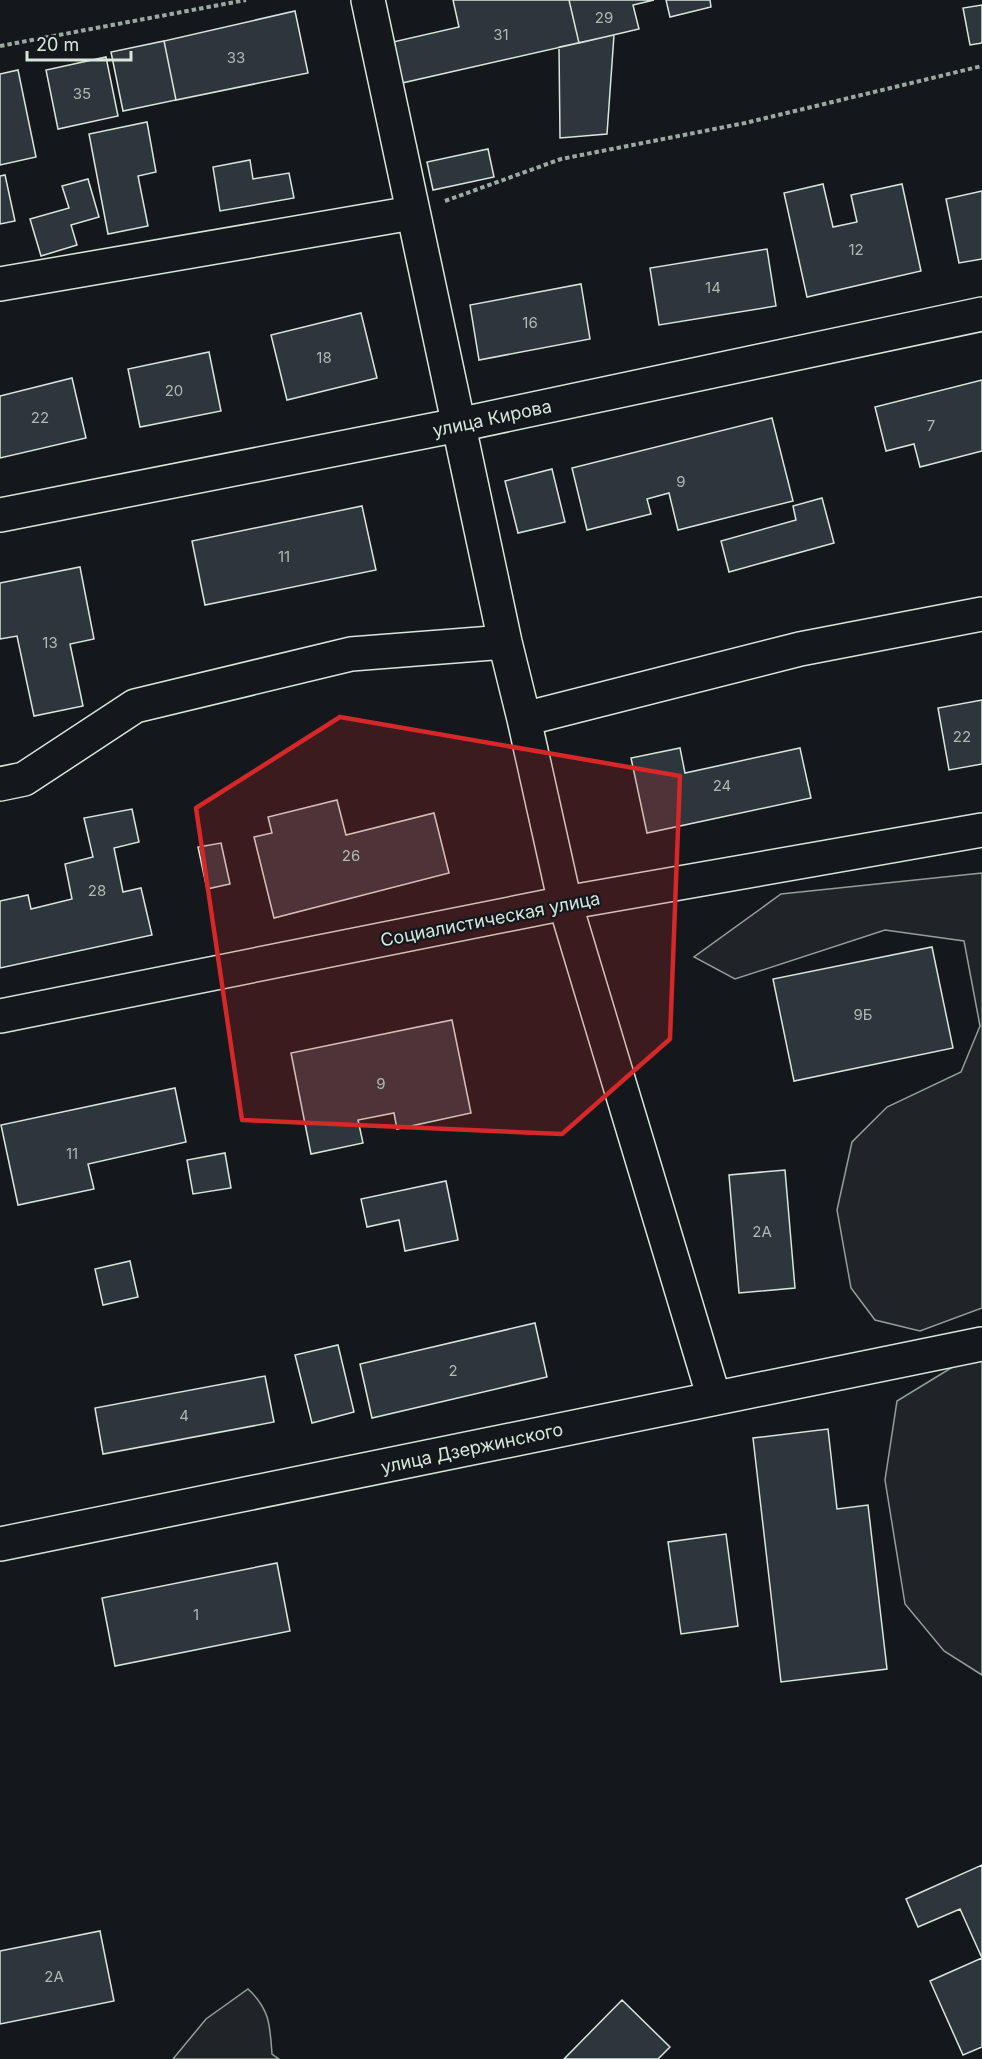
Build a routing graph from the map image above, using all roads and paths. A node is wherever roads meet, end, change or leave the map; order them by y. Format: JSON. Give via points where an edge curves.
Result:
{"nodes":[{"id":1,"x":246,"y":0,"type":"edge"},
{"id":2,"x":368,"y":0,"type":"edge"},
{"id":3,"x":0,"y":46,"type":"edge"},
{"id":4,"x":982,"y":66,"type":"edge"},
{"id":5,"x":412,"y":213,"type":"junction"},
{"id":6,"x":0,"y":284,"type":"edge"},
{"id":7,"x":982,"y":314,"type":"edge"},
{"id":8,"x":458,"y":425,"type":"junction"},
{"id":9,"x":0,"y":515,"type":"edge"},
{"id":10,"x":982,"y":614,"type":"edge"},
{"id":11,"x":505,"y":642,"type":"junction"},
{"id":12,"x":524,"y":719,"type":"junction"},
{"id":13,"x":0,"y":784,"type":"edge"},
{"id":14,"x":982,"y":830,"type":"edge"},
{"id":15,"x":565,"y":903,"type":"junction"},
{"id":16,"x":0,"y":1016,"type":"edge"},
{"id":17,"x":982,"y":1344,"type":"edge"},
{"id":18,"x":714,"y":1398,"type":"junction"},
{"id":19,"x":0,"y":1544,"type":"edge"}],
"edges":[{"from":1,"to":3,"type":"path"},
{"from":2,"to":5,"type":"street"},
{"from":4,"to":5,"type":"path","via":[[745,123],[561,159]]},
{"from":5,"to":6,"type":"street"},
{"from":5,"to":8,"type":"street"},
{"from":7,"to":8,"type":"street","name":"улица Кирова"},
{"from":8,"to":9,"type":"street","name":"улица Кирова"},
{"from":8,"to":11,"type":"street"},
{"from":10,"to":12,"type":"street","via":[[800,650]]},
{"from":11,"to":12,"type":"street"},
{"from":11,"to":13,"type":"street","via":[[351,654],[135,706],[24,779]]},
{"from":12,"to":15,"type":"street"},
{"from":14,"to":15,"type":"street","name":"Социалистическая улица"},
{"from":15,"to":16,"type":"street","name":"Социалистическая улица"},
{"from":15,"to":18,"type":"street"},
{"from":17,"to":18,"type":"street","name":"улица Дзержинского"},
{"from":18,"to":19,"type":"street","name":"улица Дзержинского"}]}
